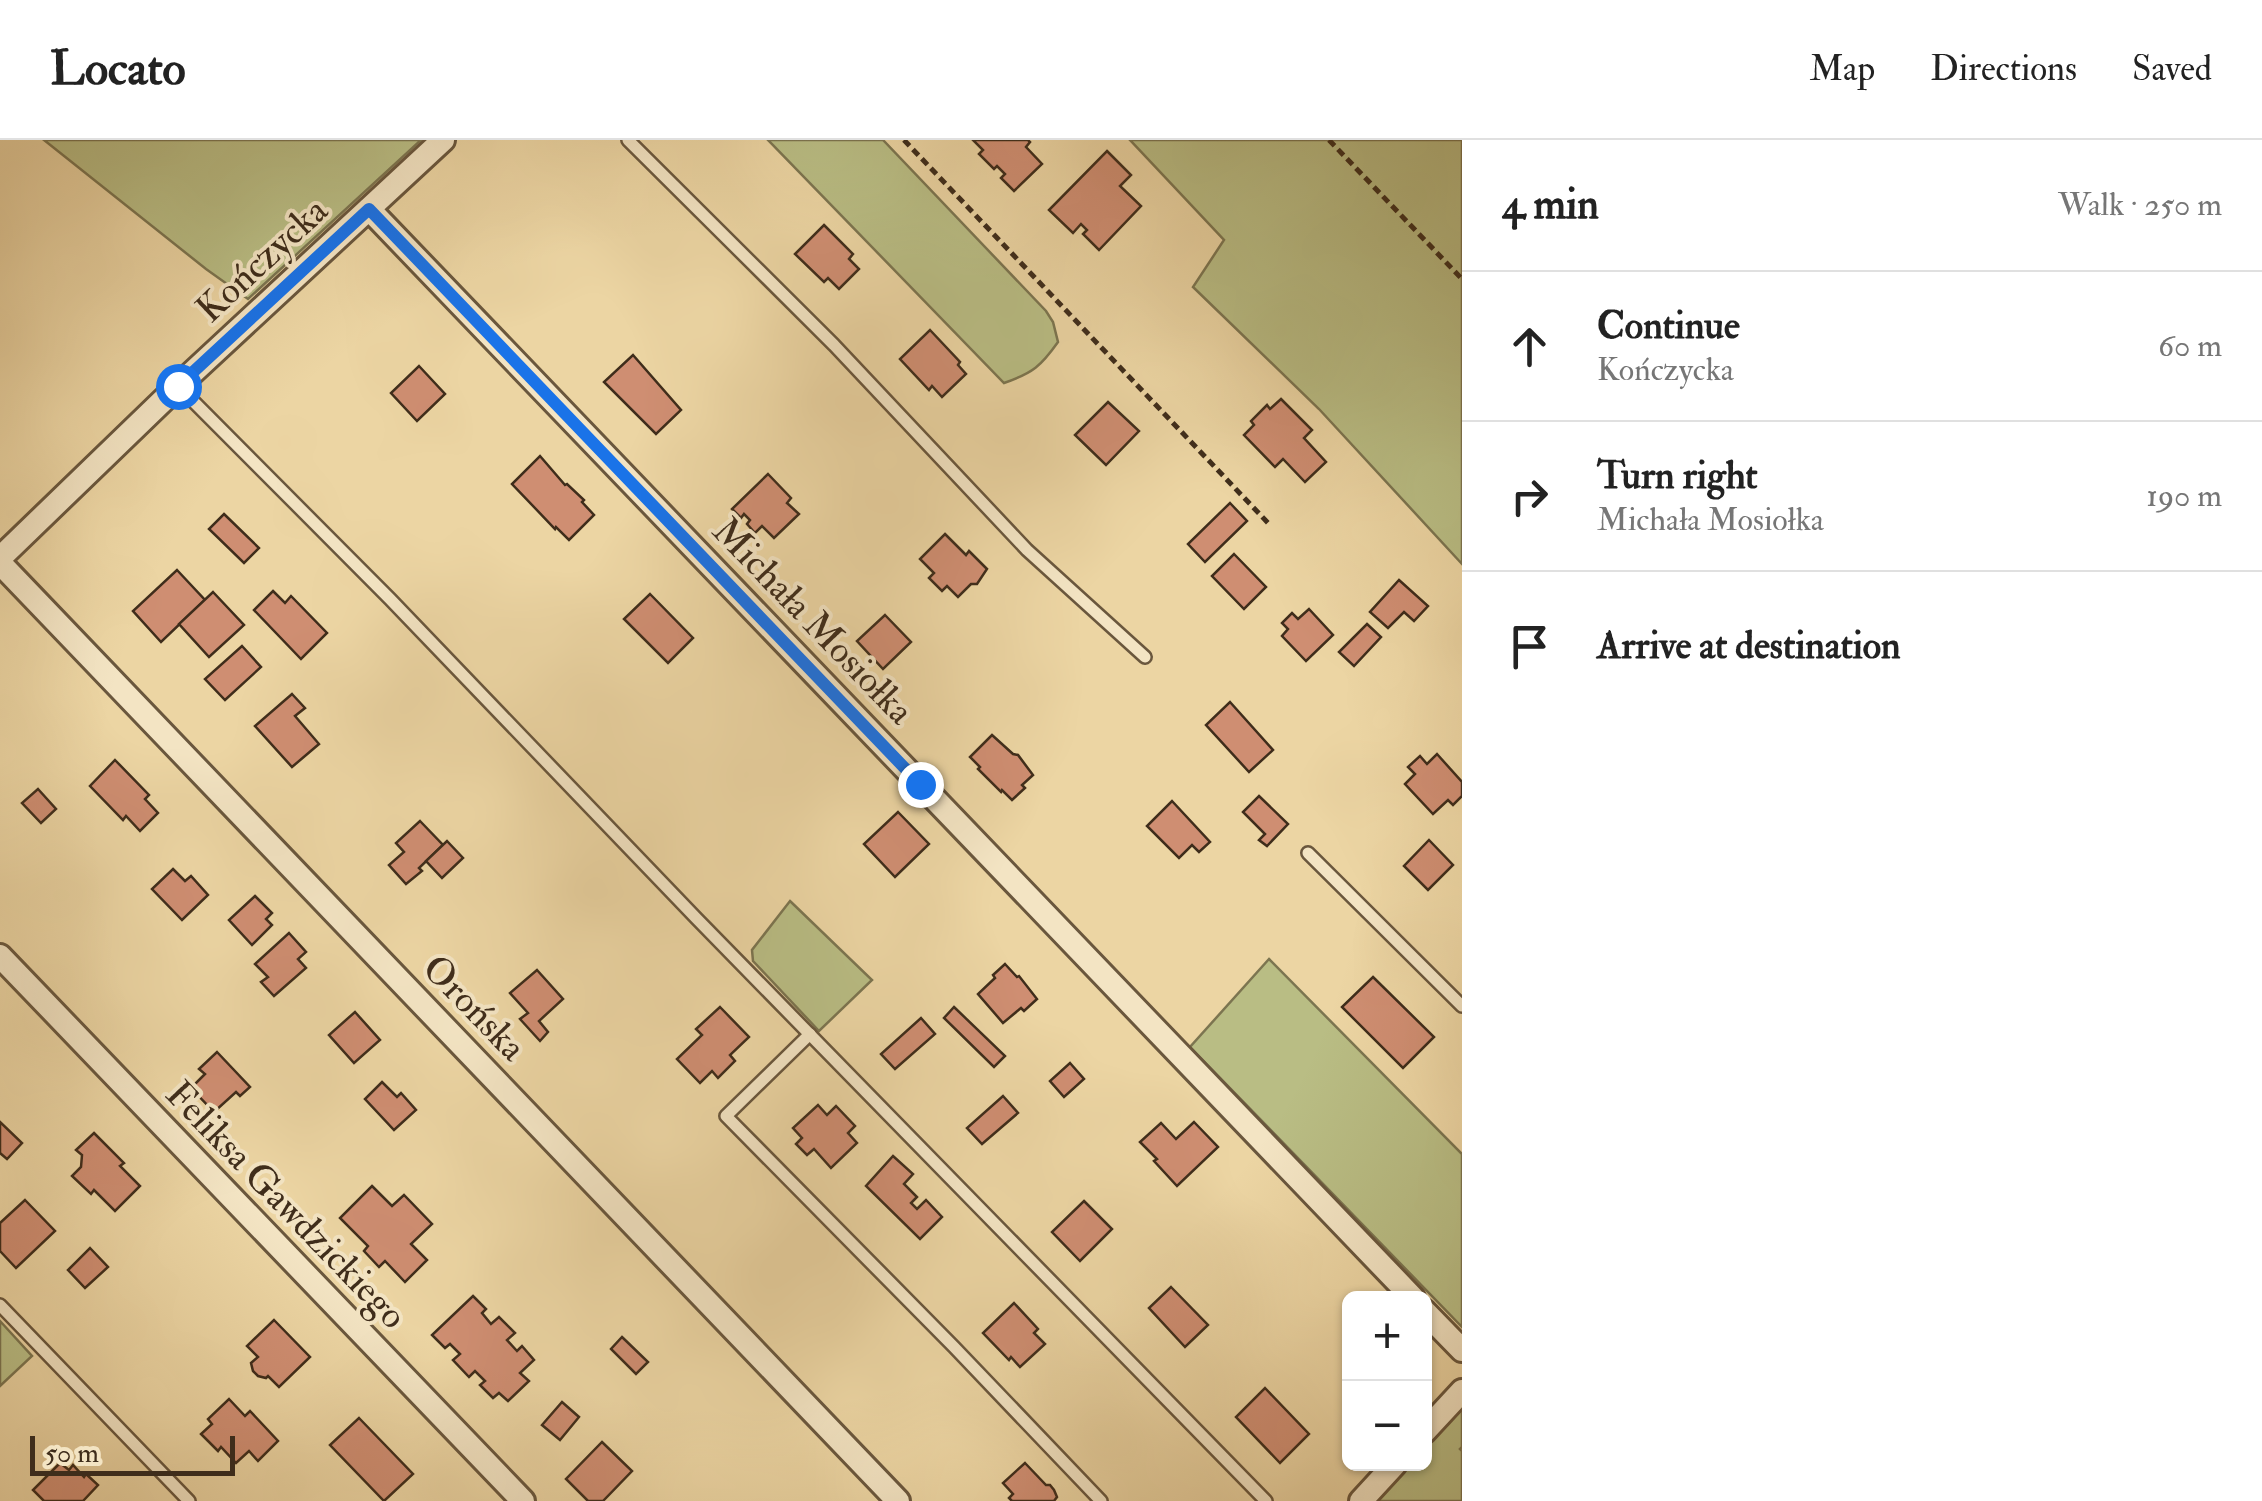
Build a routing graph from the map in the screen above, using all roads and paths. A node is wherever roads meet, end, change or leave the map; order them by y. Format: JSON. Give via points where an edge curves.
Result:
{"nodes":[{"id":1,"x":443,"y":140,"type":"edge"},
{"id":2,"x":628,"y":140,"type":"edge"},
{"id":3,"x":904,"y":140,"type":"edge"},
{"id":4,"x":1329,"y":140,"type":"edge"},
{"id":5,"x":369,"y":209,"type":"junction"},
{"id":6,"x":1462,"y":278,"type":"edge"},
{"id":7,"x":178,"y":386,"type":"junction"},
{"id":8,"x":1270,"y":525,"type":"dead end"},
{"id":9,"x":0,"y":560,"type":"edge"},
{"id":10,"x":1144,"y":658,"type":"dead end"},
{"id":11,"x":1308,"y":853,"type":"dead end"},
{"id":12,"x":0,"y":956,"type":"edge"},
{"id":13,"x":1462,"y":1006,"type":"edge"},
{"id":14,"x":810,"y":1034,"type":"junction"},
{"id":15,"x":1405,"y":1291,"type":"edge"},
{"id":16,"x":0,"y":1304,"type":"edge"},
{"id":17,"x":1432,"y":1319,"type":"edge"},
{"id":18,"x":1462,"y":1350,"type":"edge"},
{"id":19,"x":1462,"y":1391,"type":"edge"},
{"id":20,"x":1432,"y":1423,"type":"edge"},
{"id":21,"x":1389,"y":1471,"type":"edge"},
{"id":22,"x":190,"y":1501,"type":"edge"},
{"id":23,"x":523,"y":1501,"type":"edge"},
{"id":24,"x":898,"y":1501,"type":"edge"},
{"id":25,"x":1102,"y":1501,"type":"edge"},
{"id":26,"x":1266,"y":1501,"type":"edge"},
{"id":27,"x":1361,"y":1501,"type":"edge"}],
"edges":[{"from":1,"to":5,"type":"street","name":"Kończycka"},
{"from":2,"to":10,"type":"lane","via":[[1027,550]]},
{"from":3,"to":8,"type":"path"},
{"from":4,"to":6,"type":"path"},
{"from":5,"to":7,"type":"street","name":"Kończycka"},
{"from":5,"to":15,"type":"street","name":"Michała Mosiołka"},
{"from":7,"to":9,"type":"street","name":"Kończycka"},
{"from":7,"to":14,"type":"lane"},
{"from":9,"to":24,"type":"street","name":"Orońska"},
{"from":11,"to":13,"type":"lane"},
{"from":12,"to":23,"type":"street","name":"Feliksa Gawdzickiego"},
{"from":14,"to":25,"type":"lane","via":[[726,1116]]},
{"from":14,"to":26,"type":"lane"},
{"from":16,"to":22,"type":"lane"},
{"from":17,"to":18,"type":"street"},
{"from":19,"to":20,"type":"street"},
{"from":21,"to":27,"type":"street"}]}
